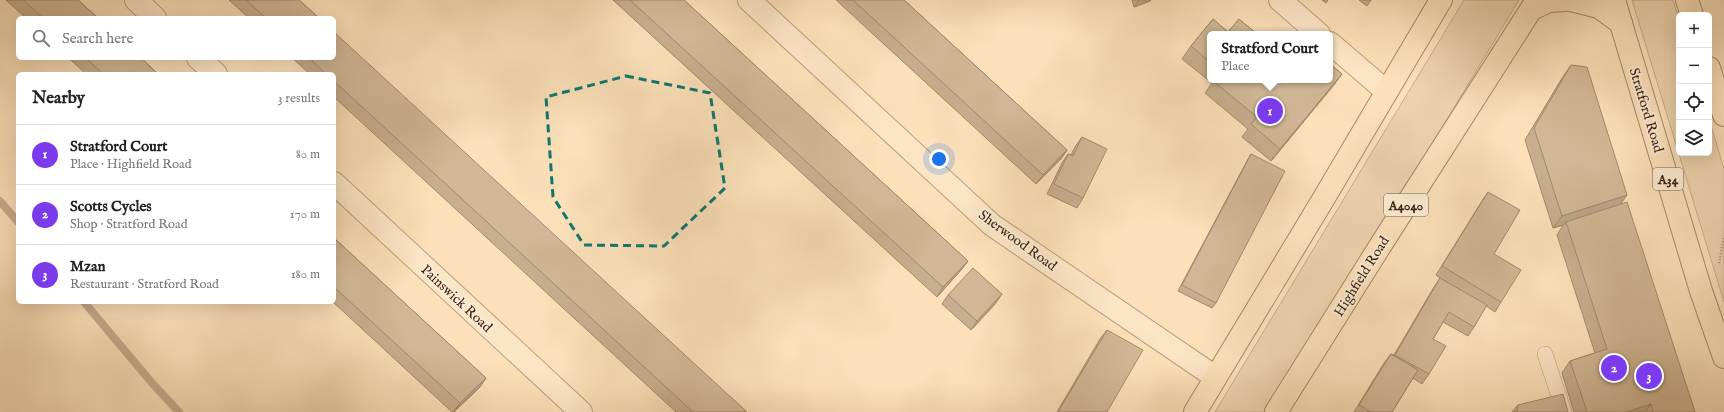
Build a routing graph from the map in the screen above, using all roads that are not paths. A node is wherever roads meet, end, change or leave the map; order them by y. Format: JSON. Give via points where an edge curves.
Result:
{"nodes":[{"id":1,"x":136,"y":0,"type":"edge"},
{"id":2,"x":749,"y":0,"type":"edge"},
{"id":3,"x":1280,"y":0,"type":"edge"},
{"id":4,"x":1441,"y":0,"type":"edge"},
{"id":5,"x":1564,"y":0,"type":"edge"},
{"id":6,"x":1571,"y":0,"type":"edge"},
{"id":7,"x":1614,"y":0,"type":"edge"},
{"id":8,"x":1687,"y":0,"type":"edge"},
{"id":9,"x":1535,"y":5,"type":"edge"},
{"id":10,"x":1691,"y":12,"type":"edge"},
{"id":11,"x":153,"y":16,"type":"edge"},
{"id":12,"x":1621,"y":22,"type":"junction"},
{"id":13,"x":1316,"y":31,"type":"edge"},
{"id":14,"x":1333,"y":46,"type":"edge"},
{"id":15,"x":200,"y":60,"type":"edge"},
{"id":16,"x":214,"y":72,"type":"edge"},
{"id":17,"x":1712,"y":78,"type":"edge"},
{"id":18,"x":1386,"y":91,"type":"junction"},
{"id":19,"x":1724,"y":116,"type":"edge"},
{"id":20,"x":336,"y":185,"type":"edge"},
{"id":21,"x":1546,"y":354,"type":"dead end"},
{"id":22,"x":1724,"y":357,"type":"edge"},
{"id":23,"x":1215,"y":377,"type":"junction"},
{"id":24,"x":581,"y":412,"type":"edge"},
{"id":25,"x":1194,"y":412,"type":"edge"},
{"id":26,"x":1276,"y":412,"type":"edge"},
{"id":27,"x":1564,"y":412,"type":"edge"}],
"edges":[{"from":1,"to":11,"type":"street"},
{"from":2,"to":23,"type":"street","name":"Sherwood Road","via":[[992,225]]},
{"from":3,"to":13,"type":"street"},
{"from":4,"to":18,"type":"main road"},
{"from":5,"to":9,"type":"main road"},
{"from":6,"to":12,"type":"main road","via":[[1599,7]]},
{"from":7,"to":12,"type":"main road","name":"Stratford Road","number":"A34"},
{"from":8,"to":10,"type":"main road"},
{"from":9,"to":26,"type":"main road","name":"Highfield Road","number":"A4040"},
{"from":12,"to":22,"type":"main road","name":"Stratford Road","number":"A34","via":[[1701,291]]},
{"from":14,"to":18,"type":"street"},
{"from":15,"to":16,"type":"street"},
{"from":17,"to":19,"type":"main road"},
{"from":18,"to":23,"type":"main road"},
{"from":20,"to":24,"type":"street","name":"Painswick Road"},
{"from":21,"to":27,"type":"lane"},
{"from":23,"to":25,"type":"main road"}]}
